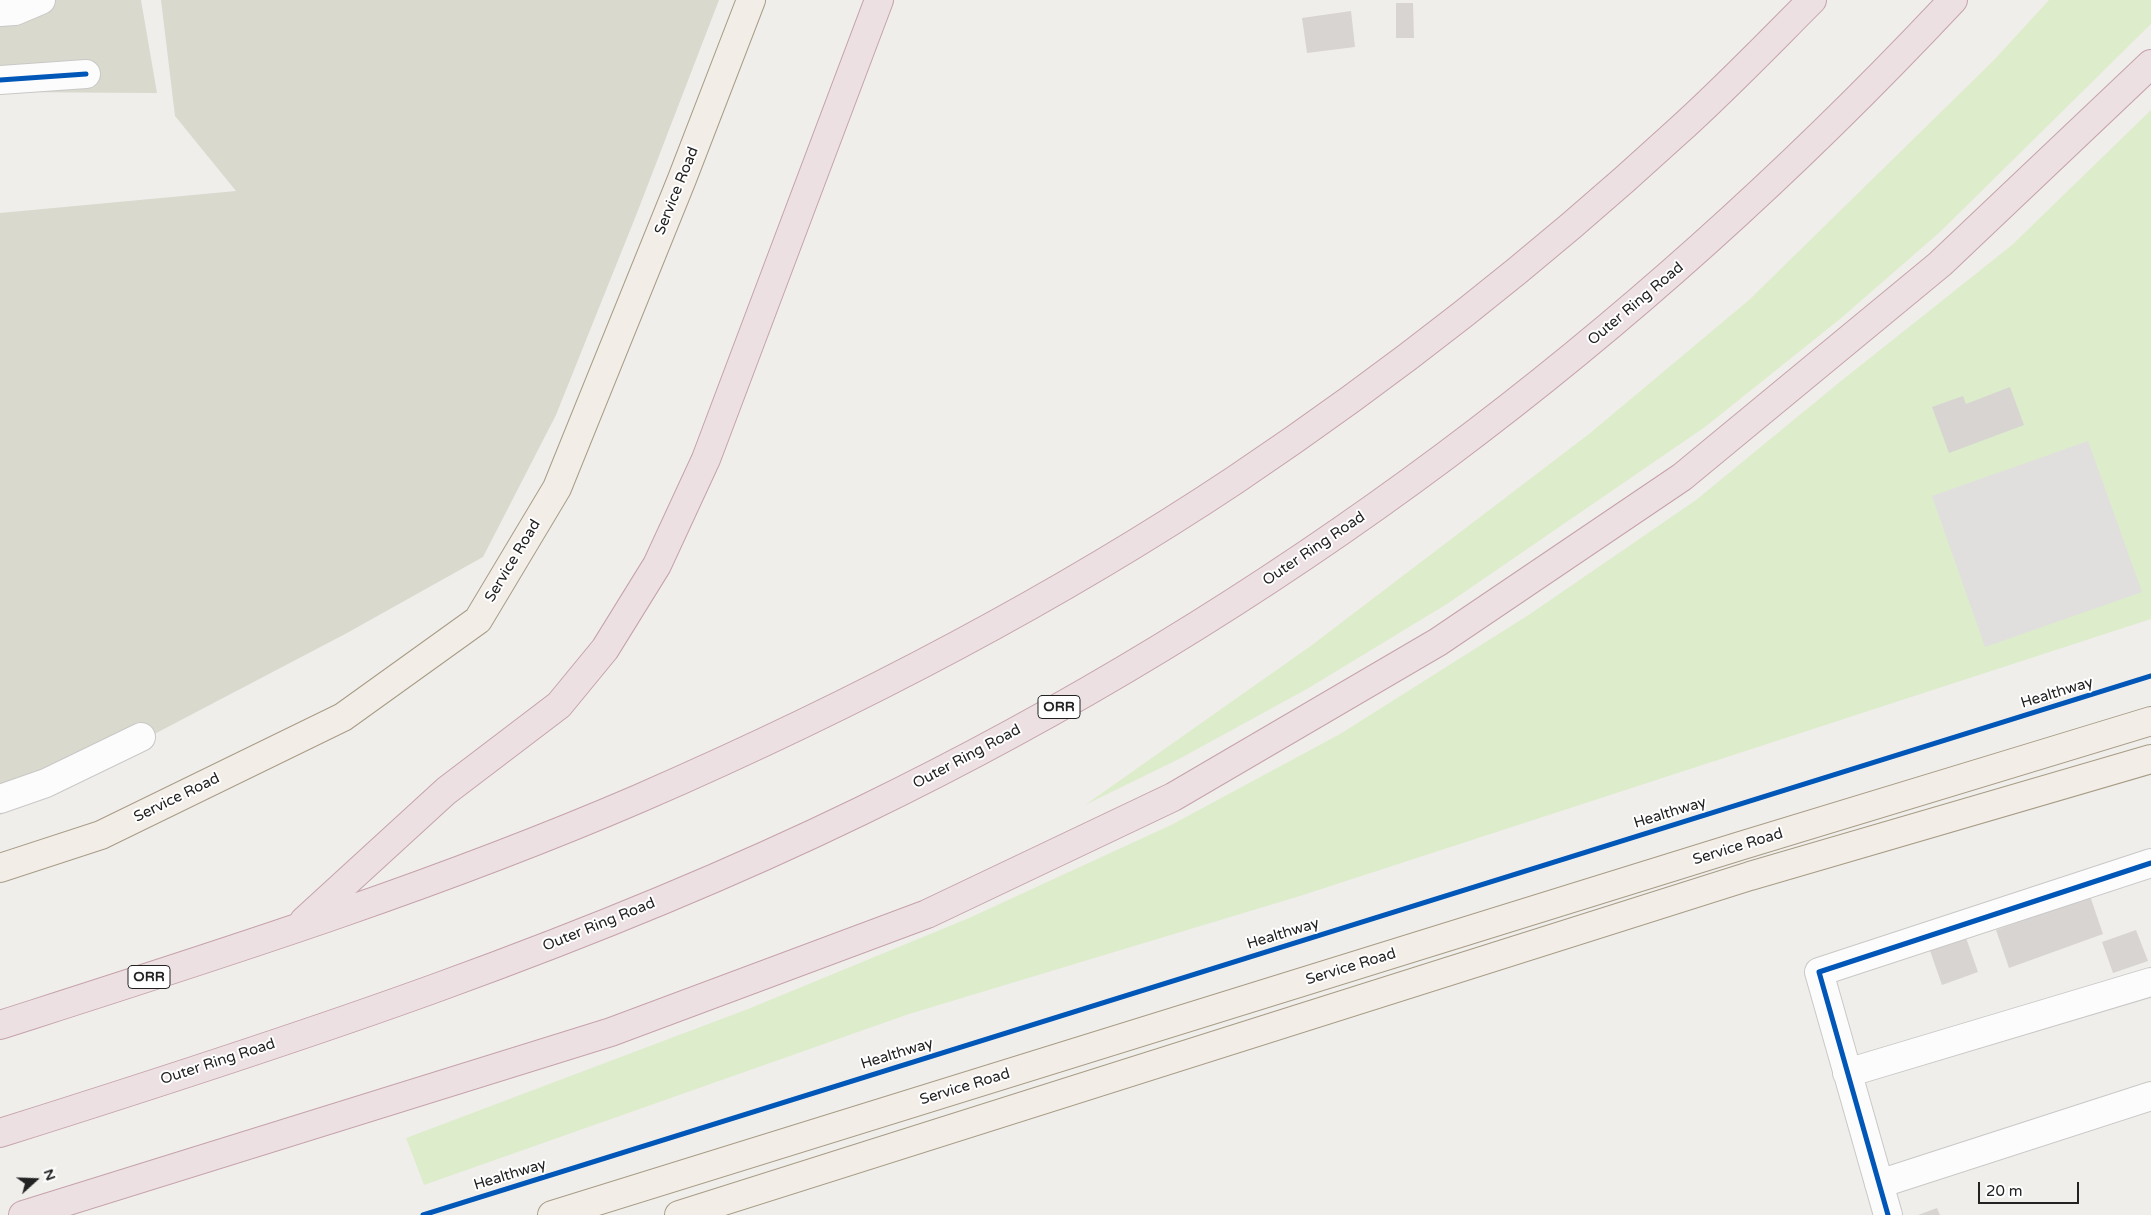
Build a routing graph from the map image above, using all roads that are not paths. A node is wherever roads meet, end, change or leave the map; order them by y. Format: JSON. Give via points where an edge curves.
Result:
{"nodes":[{"id":1,"x":41,"y":0,"type":"edge"},
{"id":2,"x":751,"y":0,"type":"edge"},
{"id":3,"x":880,"y":0,"type":"edge"},
{"id":4,"x":1812,"y":0,"type":"edge"},
{"id":5,"x":1952,"y":0,"type":"edge"},
{"id":6,"x":0,"y":12,"type":"edge"},
{"id":7,"x":2151,"y":64,"type":"edge"},
{"id":8,"x":86,"y":74,"type":"dead end"},
{"id":9,"x":0,"y":80,"type":"edge"},
{"id":10,"x":2151,"y":721,"type":"edge"},
{"id":11,"x":141,"y":737,"type":"dead end"},
{"id":12,"x":2151,"y":759,"type":"edge"},
{"id":13,"x":0,"y":799,"type":"edge"},
{"id":14,"x":1740,"y":846,"type":"junction"},
{"id":15,"x":2151,"y":862,"type":"edge"},
{"id":16,"x":0,"y":868,"type":"edge"},
{"id":17,"x":1750,"y":876,"type":"junction"},
{"id":18,"x":296,"y":928,"type":"junction"},
{"id":19,"x":2151,"y":982,"type":"edge"},
{"id":20,"x":0,"y":1025,"type":"edge"},
{"id":21,"x":1847,"y":1073,"type":"junction"},
{"id":22,"x":2151,"y":1096,"type":"edge"},
{"id":23,"x":0,"y":1133,"type":"edge"},
{"id":24,"x":1879,"y":1184,"type":"junction"},
{"id":25,"x":23,"y":1215,"type":"edge"},
{"id":26,"x":552,"y":1215,"type":"edge"},
{"id":27,"x":679,"y":1215,"type":"edge"},
{"id":28,"x":1888,"y":1215,"type":"edge"}],
"edges":[{"from":1,"to":6,"type":"street","via":[[15,11]]},
{"from":2,"to":16,"type":"main road","name":"Service Road","via":[[557,488],[478,620],[343,717],[101,835]]},
{"from":3,"to":18,"type":"highway","via":[[706,459],[657,565],[605,649],[559,705],[446,791]]},
{"from":4,"to":18,"type":"highway","number":"ORR","via":[[1678,132],[1538,254],[1313,426],[1151,534],[984,632],[722,762],[516,848]]},
{"from":5,"to":23,"type":"highway","name":"Outer Ring Road","number":"ORR","via":[[1860,97],[1745,208],[1580,351],[1452,452],[1372,510],[1208,620],[1123,672],[931,776],[775,851],[676,894],[396,1002]]},
{"from":7,"to":25,"type":"highway","via":[[1940,264],[1682,477],[1438,642],[1173,797],[927,914],[611,1032]]},
{"from":8,"to":9,"type":"street"},
{"from":10,"to":14,"type":"main road","name":"Service Road"},
{"from":11,"to":13,"type":"street","via":[[46,783]]},
{"from":12,"to":17,"type":"main road","name":"Service Road"},
{"from":14,"to":17,"type":"main road"},
{"from":14,"to":26,"type":"main road","name":"Service Road"},
{"from":15,"to":21,"type":"street","via":[[1818,972]]},
{"from":17,"to":27,"type":"main road","name":"Service Road"},
{"from":18,"to":20,"type":"highway","number":"ORR"},
{"from":19,"to":21,"type":"street"},
{"from":21,"to":24,"type":"street"},
{"from":22,"to":24,"type":"street"},
{"from":24,"to":28,"type":"street"}]}
